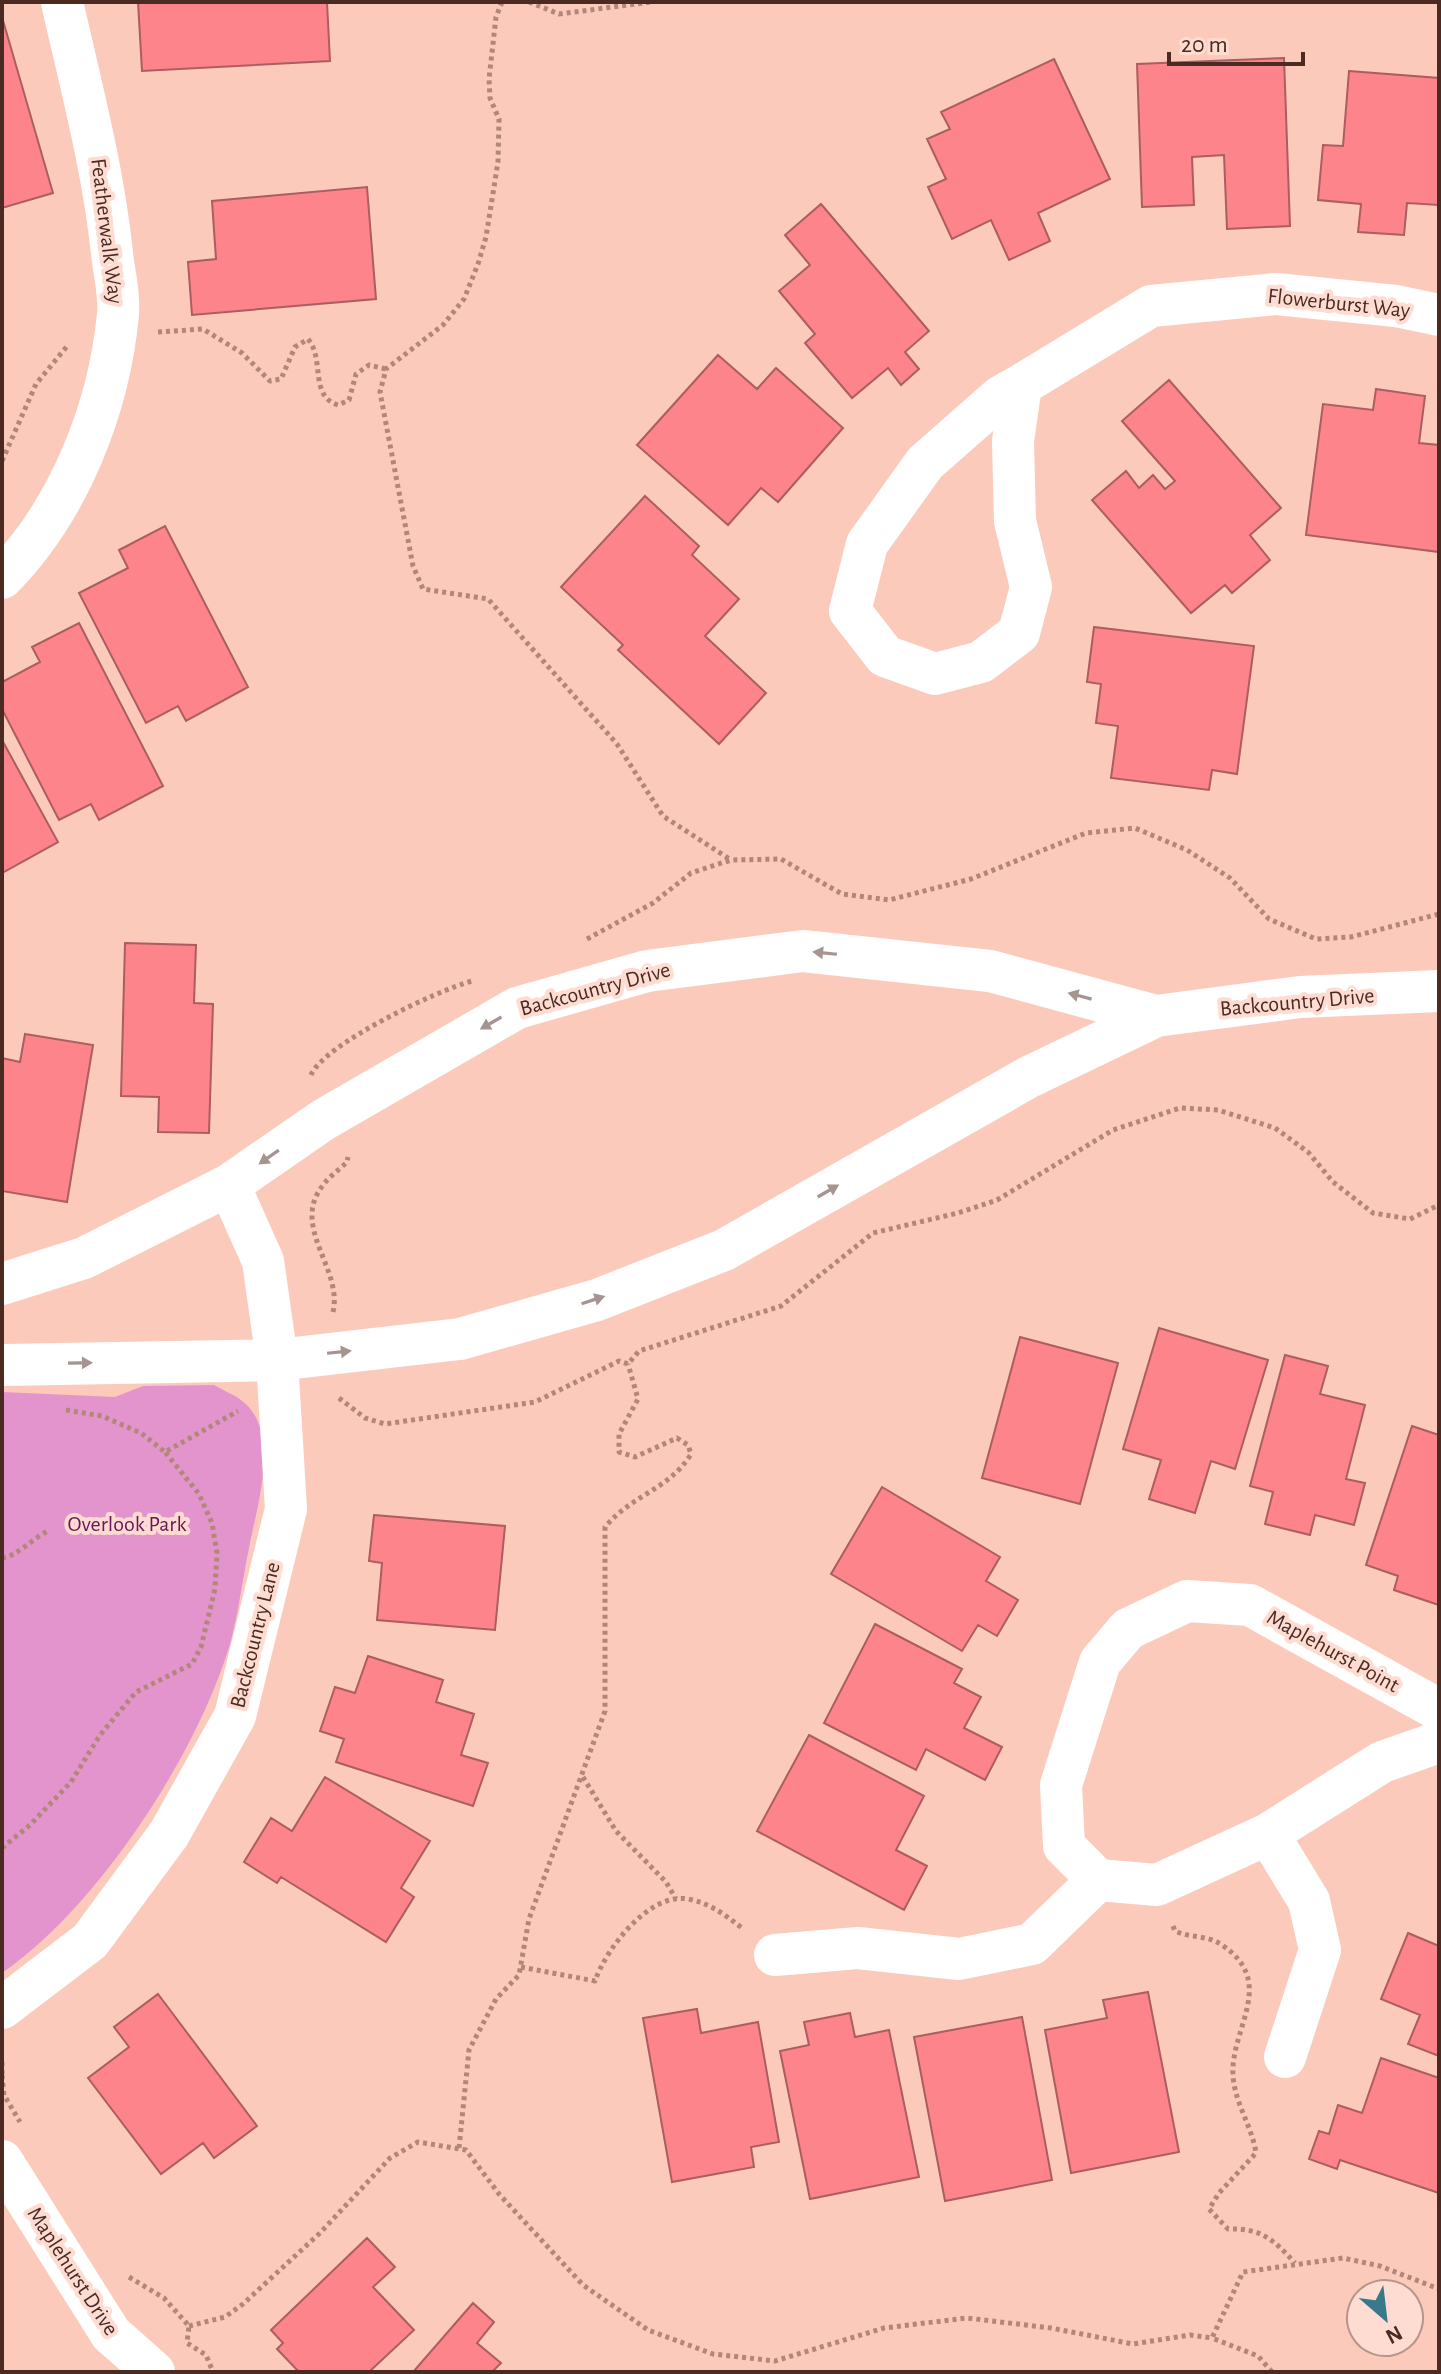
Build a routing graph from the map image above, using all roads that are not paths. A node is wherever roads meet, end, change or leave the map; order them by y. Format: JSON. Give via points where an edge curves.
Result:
{"nodes":[{"id":1,"x":62,"y":2,"type":"edge"},
{"id":2,"x":1439,"y":315,"type":"edge"},
{"id":3,"x":1021,"y":385,"type":"junction"},
{"id":4,"x":2,"y":578,"type":"edge"},
{"id":5,"x":1439,"y":991,"type":"edge"},
{"id":6,"x":1156,"y":1016,"type":"junction"},
{"id":7,"x":229,"y":1185,"type":"junction"},
{"id":8,"x":2,"y":1284,"type":"edge"},
{"id":9,"x":277,"y":1360,"type":"junction"},
{"id":10,"x":2,"y":1365,"type":"edge"},
{"id":11,"x":1439,"y":1710,"type":"edge"},
{"id":12,"x":1439,"y":1742,"type":"edge"},
{"id":13,"x":1268,"y":1834,"type":"junction"},
{"id":14,"x":1098,"y":1880,"type":"junction"},
{"id":15,"x":762,"y":1944,"type":"road end"},
{"id":16,"x":2,"y":2008,"type":"edge"},
{"id":17,"x":1285,"y":2057,"type":"dead end"},
{"id":18,"x":2,"y":2161,"type":"edge"},
{"id":19,"x":154,"y":2372,"type":"edge"}],
"edges":[{"from":1,"to":4,"type":"street","name":"Featherwalk Way","via":[[105,184],[116,323],[105,391],[71,483]]},
{"from":2,"to":3,"type":"street","name":"Flowerburst Way","via":[[1276,294],[1151,306]]},
{"from":3,"to":3,"type":"street","name":"Flowerburst Way","via":[[925,463],[867,544],[850,611],[885,656],[935,674],[981,662],[1019,633],[1031,587],[1015,521],[1013,441]]},
{"from":5,"to":6,"type":"street","name":"Backcountry Drive","via":[[1300,997]]},
{"from":6,"to":7,"type":"street","name":"Backcountry Drive","one_way":true,"via":[[990,971],[803,951],[647,971],[517,1008],[333,1113]]},
{"from":9,"to":6,"type":"street","name":"Backcountry Drive","one_way":true,"via":[[460,1339],[597,1300],[724,1250],[1029,1077]]},
{"from":7,"to":8,"type":"street","name":"Backcountry Drive","via":[[84,1258]]},
{"from":7,"to":9,"type":"street","name":"Backcountry Lane","via":[[263,1261]]},
{"from":10,"to":9,"type":"street","name":"Backcountry Drive","one_way":true},
{"from":9,"to":16,"type":"street","name":"Backcountry Lane","via":[[286,1509],[235,1716],[169,1834],[90,1941]]},
{"from":11,"to":14,"type":"street","name":"Maplehurst Point","via":[[1250,1605],[1187,1601],[1128,1629],[1100,1662],[1061,1785],[1064,1846]]},
{"from":12,"to":13,"type":"street","via":[[1382,1762]]},
{"from":13,"to":14,"type":"street","via":[[1157,1885]]},
{"from":13,"to":17,"type":"street","via":[[1309,1901],[1320,1950]]},
{"from":14,"to":15,"type":"street","via":[[1032,1944],[959,1959]]},
{"from":18,"to":19,"type":"street","name":"Maplehurst Drive","via":[[111,2334]]}]}
